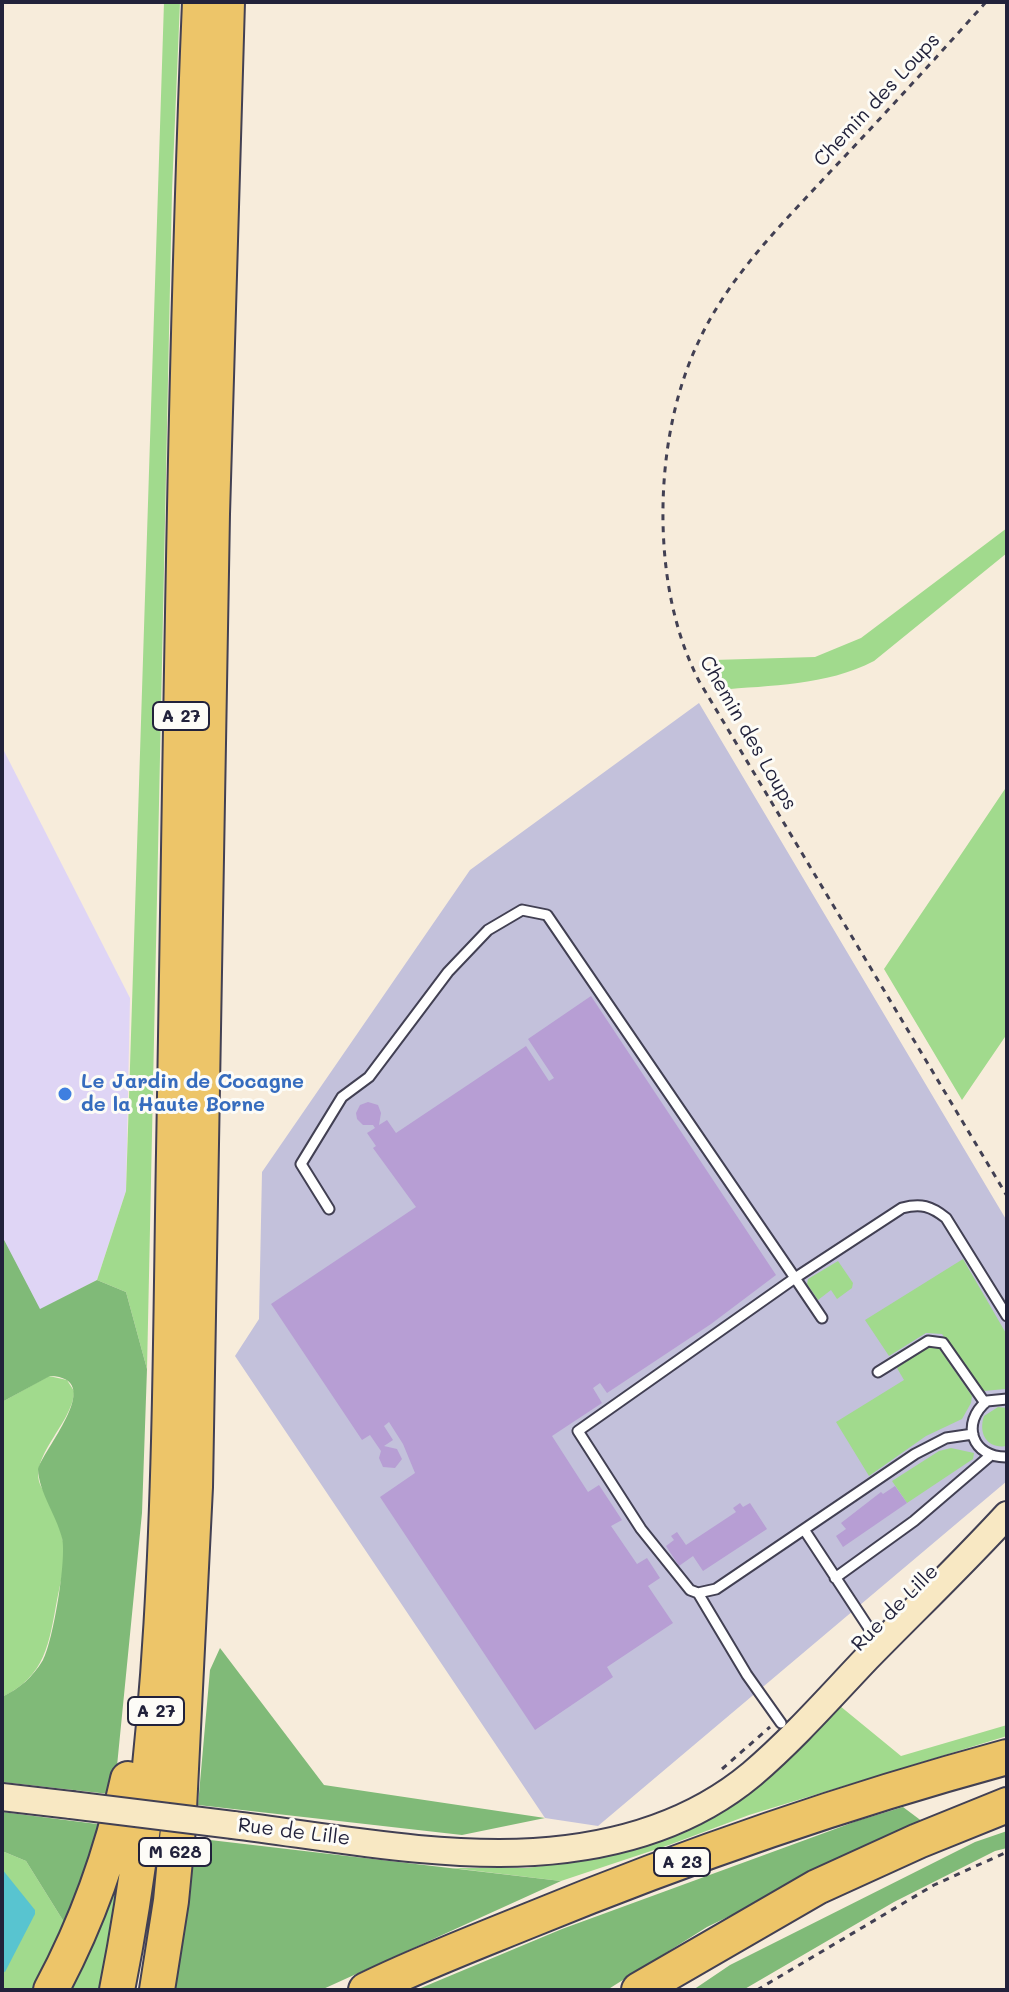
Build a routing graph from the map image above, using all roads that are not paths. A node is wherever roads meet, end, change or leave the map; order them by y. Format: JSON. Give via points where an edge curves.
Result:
{"nodes":[{"id":1,"x":200,"y":2,"type":"edge"},
{"id":2,"x":227,"y":2,"type":"edge"},
{"id":3,"x":329,"y":1209,"type":"dead end"},
{"id":4,"x":795,"y":1278,"type":"junction"},
{"id":5,"x":1007,"y":1316,"type":"edge"},
{"id":6,"x":822,"y":1318,"type":"dead end"},
{"id":7,"x":878,"y":1372,"type":"dead end"},
{"id":8,"x":1007,"y":1399,"type":"edge"},
{"id":9,"x":985,"y":1403,"type":"junction"},
{"id":10,"x":169,"y":1429,"type":"junction"},
{"id":11,"x":973,"y":1434,"type":"junction"},
{"id":12,"x":991,"y":1455,"type":"junction"},
{"id":13,"x":1007,"y":1457,"type":"edge"},
{"id":14,"x":1007,"y":1501,"type":"edge"},
{"id":15,"x":1007,"y":1515,"type":"edge"},
{"id":16,"x":805,"y":1531,"type":"junction"},
{"id":17,"x":835,"y":1578,"type":"junction"},
{"id":18,"x":698,"y":1593,"type":"junction"},
{"id":19,"x":876,"y":1638,"type":"junction"},
{"id":20,"x":183,"y":1712,"type":"junction"},
{"id":21,"x":780,"y":1722,"type":"junction"},
{"id":22,"x":1007,"y":1757,"type":"edge"},
{"id":23,"x":2,"y":1797,"type":"edge"},
{"id":24,"x":1007,"y":1805,"type":"edge"},
{"id":25,"x":586,"y":1845,"type":"junction"},
{"id":26,"x":51,"y":1990,"type":"edge"},
{"id":27,"x":117,"y":1990,"type":"edge"},
{"id":28,"x":145,"y":1990,"type":"edge"},
{"id":29,"x":157,"y":1990,"type":"edge"},
{"id":30,"x":366,"y":1990,"type":"edge"},
{"id":31,"x":639,"y":1990,"type":"edge"}],
"edges":[{"from":1,"to":10,"type":"highway","number":"A 27","via":[[188,336]]},
{"from":2,"to":20,"type":"highway","number":"A 27","via":[[212,514],[197,1427]]},
{"from":3,"to":4,"type":"lane","via":[[301,1164],[342,1097],[369,1077],[448,972],[488,930],[522,910],[535,911],[547,915]]},
{"from":4,"to":5,"type":"lane","via":[[902,1208],[922,1204],[946,1218]]},
{"from":4,"to":6,"type":"lane"},
{"from":4,"to":18,"type":"lane","via":[[578,1431],[641,1529],[683,1584]]},
{"from":7,"to":9,"type":"lane","via":[[928,1341],[943,1343]]},
{"from":8,"to":9,"type":"lane"},
{"from":9,"to":11,"type":"lane","via":[[974,1417]]},
{"from":10,"to":26,"type":"highway","via":[[147,1670],[129,1775],[103,1873]]},
{"from":10,"to":27,"type":"highway","number":"A 27","via":[[153,1737]]},
{"from":11,"to":12,"type":"lane","via":[[978,1446]]},
{"from":11,"to":16,"type":"lane","via":[[946,1438],[915,1454]]},
{"from":12,"to":13,"type":"lane"},
{"from":12,"to":17,"type":"lane","via":[[914,1521]]},
{"from":14,"to":19,"type":"main road","name":"Rue de Lille"},
{"from":15,"to":19,"type":"main road","name":"Rue de Lille"},
{"from":16,"to":17,"type":"lane"},
{"from":16,"to":18,"type":"lane","via":[[716,1589]]},
{"from":17,"to":19,"type":"lane"},
{"from":18,"to":21,"type":"lane"},
{"from":19,"to":21,"type":"main road","name":"Rue de Lille"},
{"from":19,"to":25,"type":"main road","name":"Rue de Lille","via":[[770,1757],[725,1794],[652,1830]]},
{"from":20,"to":28,"type":"highway","number":"A 27","via":[[171,1832]]},
{"from":20,"to":29,"type":"highway","number":"M 628","via":[[178,1829]]},
{"from":21,"to":25,"type":"main road","name":"Rue de Lille","via":[[738,1763],[688,1798]]},
{"from":22,"to":30,"type":"highway","number":"A 23","via":[[657,1871]]},
{"from":23,"to":25,"type":"main road","name":"Rue de Lille","bridge":true,"via":[[469,1852],[536,1852]]},
{"from":24,"to":31,"type":"highway","via":[[817,1887]]}]}
